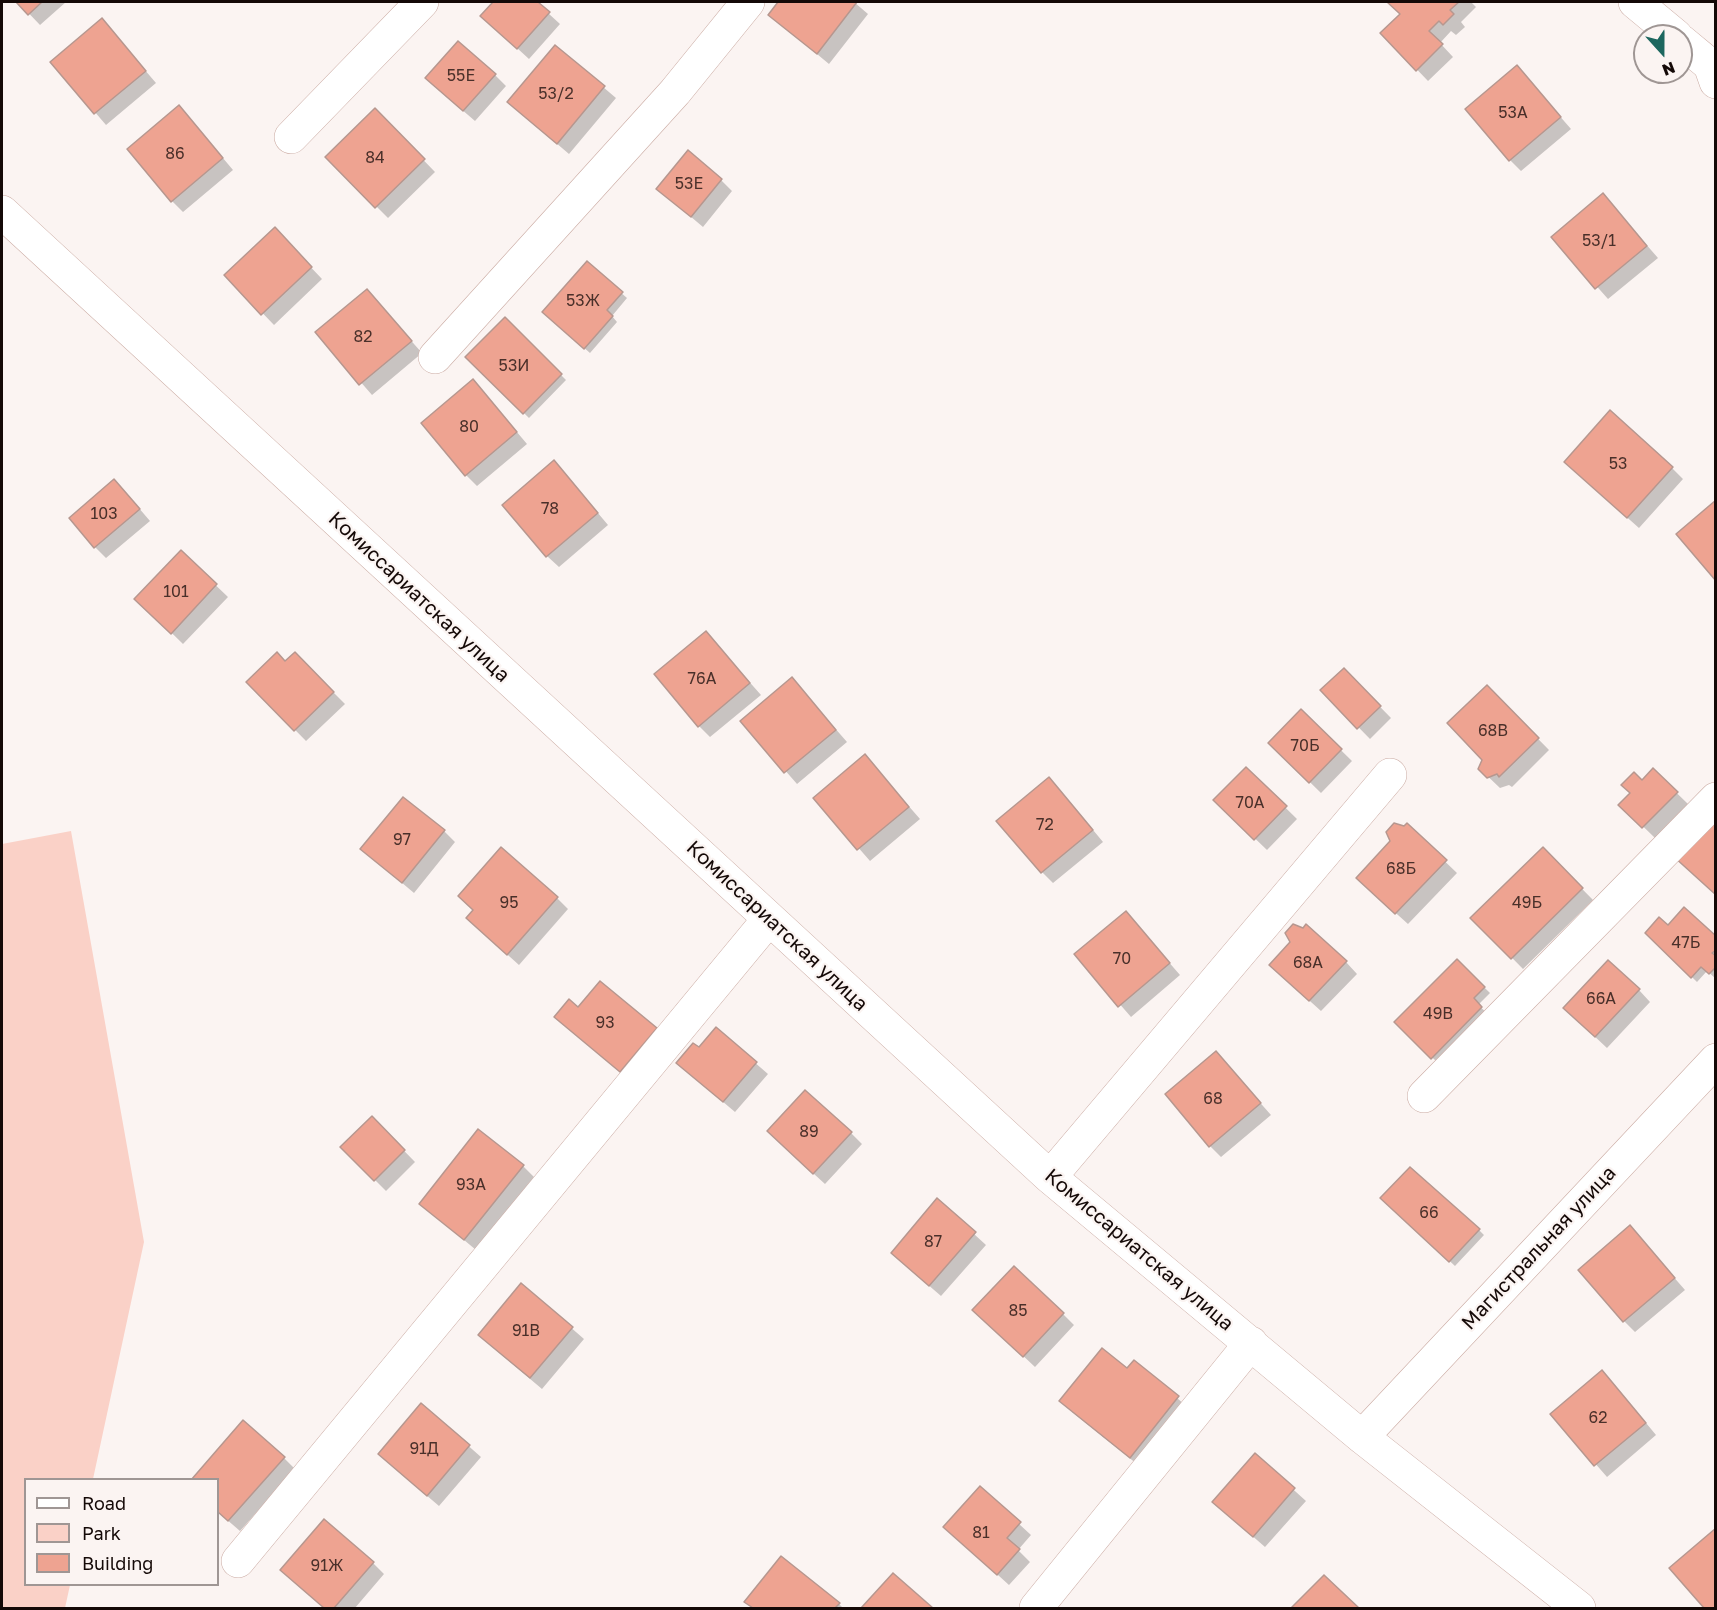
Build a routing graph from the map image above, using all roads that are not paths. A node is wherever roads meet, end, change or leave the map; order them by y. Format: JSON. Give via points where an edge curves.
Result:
{"nodes":[{"id":1,"x":422,"y":2,"type":"edge"},
{"id":2,"x":748,"y":2,"type":"edge"},
{"id":3,"x":1635,"y":2,"type":"edge"},
{"id":4,"x":1662,"y":24,"type":"edge"},
{"id":5,"x":1693,"y":50,"type":"edge"},
{"id":6,"x":1714,"y":68,"type":"edge"},
{"id":7,"x":291,"y":137,"type":"dead end"},
{"id":8,"x":2,"y":212,"type":"edge"},
{"id":9,"x":435,"y":357,"type":"dead end"},
{"id":10,"x":1390,"y":775,"type":"dead end"},
{"id":11,"x":1716,"y":799,"type":"edge"},
{"id":12,"x":769,"y":919,"type":"junction"},
{"id":13,"x":1716,"y":1060,"type":"edge"},
{"id":14,"x":1424,"y":1096,"type":"dead end"},
{"id":15,"x":1050,"y":1178,"type":"junction"},
{"id":16,"x":1251,"y":1343,"type":"junction"},
{"id":17,"x":1362,"y":1437,"type":"junction"},
{"id":18,"x":238,"y":1561,"type":"dead end"},
{"id":19,"x":1036,"y":1608,"type":"edge"},
{"id":20,"x":1579,"y":1608,"type":"edge"}],
"edges":[{"from":1,"to":7,"type":"street"},
{"from":2,"to":9,"type":"street","via":[[675,92]]},
{"from":3,"to":4,"type":"street"},
{"from":5,"to":6,"type":"street"},
{"from":8,"to":12,"type":"street","name":"Комиссариатская улица"},
{"from":10,"to":15,"type":"street"},
{"from":11,"to":14,"type":"street"},
{"from":12,"to":15,"type":"street","name":"Комиссариатская улица"},
{"from":12,"to":18,"type":"street"},
{"from":13,"to":17,"type":"street","name":"Магистральная улица"},
{"from":15,"to":16,"type":"street","name":"Комиссариатская улица"},
{"from":16,"to":17,"type":"street","name":"Комиссариатская улица"},
{"from":16,"to":19,"type":"street"},
{"from":17,"to":20,"type":"street","name":"Комиссариатская улица"}]}
